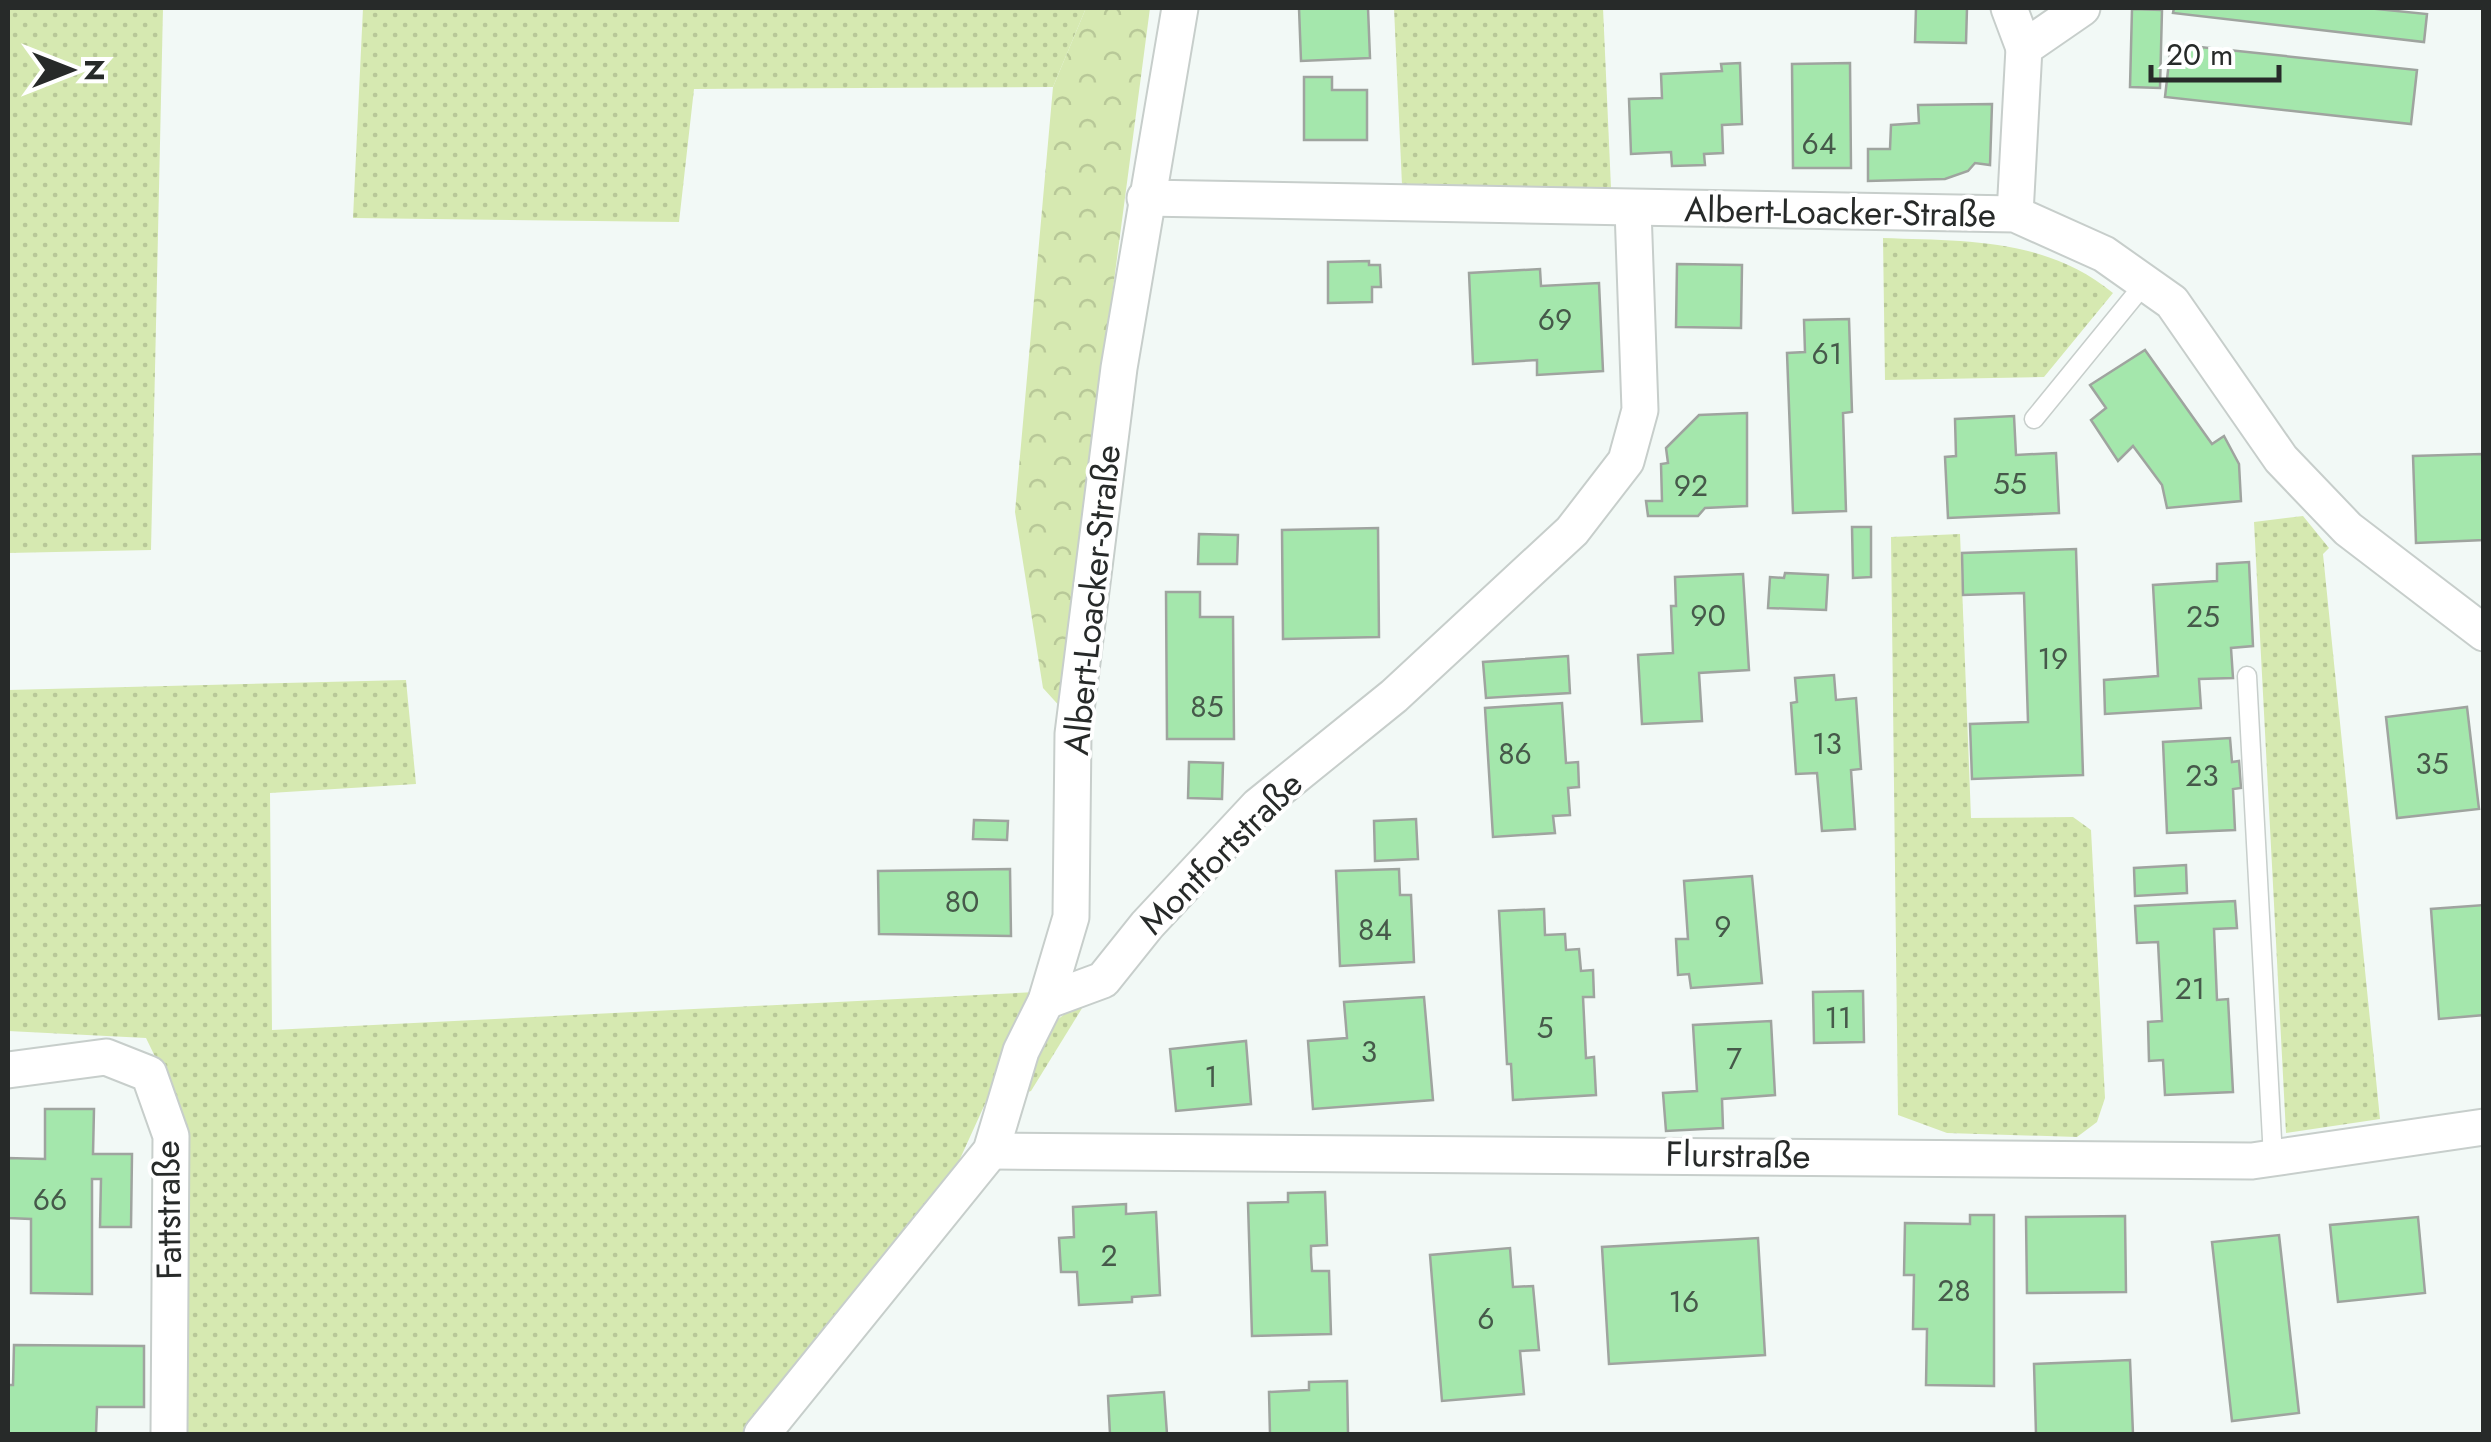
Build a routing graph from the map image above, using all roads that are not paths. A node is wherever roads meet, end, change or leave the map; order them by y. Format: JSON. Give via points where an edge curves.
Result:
{"nodes":[{"id":1,"x":1180,"y":8,"type":"edge"},
{"id":2,"x":2009,"y":8,"type":"edge"},
{"id":3,"x":2082,"y":8,"type":"edge"},
{"id":4,"x":2024,"y":48,"type":"junction"},
{"id":5,"x":1145,"y":198,"type":"junction"},
{"id":6,"x":1633,"y":210,"type":"junction"},
{"id":7,"x":2015,"y":214,"type":"junction"},
{"id":8,"x":2146,"y":283,"type":"junction"},
{"id":9,"x":2034,"y":419,"type":"dead end"},
{"id":10,"x":2484,"y":633,"type":"edge"},
{"id":11,"x":2247,"y":676,"type":"dead end"},
{"id":12,"x":1046,"y":1001,"type":"junction"},
{"id":13,"x":8,"y":1070,"type":"edge"},
{"id":14,"x":2484,"y":1128,"type":"edge"},
{"id":15,"x":991,"y":1152,"type":"junction"},
{"id":16,"x":2273,"y":1158,"type":"junction"},
{"id":17,"x":169,"y":1434,"type":"edge"},
{"id":18,"x":762,"y":1434,"type":"edge"}],
"edges":[{"from":1,"to":5,"type":"street","name":"Albert-Loacker-Straße"},
{"from":2,"to":4,"type":"street"},
{"from":3,"to":4,"type":"street"},
{"from":4,"to":7,"type":"street"},
{"from":5,"to":6,"type":"street","name":"Albert-Loacker-Straße"},
{"from":5,"to":12,"type":"street","name":"Albert-Loacker-Straße","via":[[1074,734],[1070,917]]},
{"from":6,"to":7,"type":"street","name":"Albert-Loacker-Straße"},
{"from":6,"to":12,"type":"street","name":"Montfortstraße","via":[[1640,410],[1626,461],[1572,531],[1394,696],[1258,806],[1103,980]]},
{"from":7,"to":8,"type":"street","name":"Albert-Loacker-Straße","via":[[2104,254]]},
{"from":8,"to":9,"type":"lane"},
{"from":8,"to":10,"type":"street","name":"Albert-Loacker-Straße","via":[[2172,302],[2281,460],[2348,529]]},
{"from":11,"to":16,"type":"lane"},
{"from":12,"to":15,"type":"street","via":[[1021,1050]]},
{"from":13,"to":17,"type":"street","name":"Fattstraße","via":[[106,1057],[149,1074],[171,1136]]},
{"from":14,"to":16,"type":"street","name":"Flurstraße"},
{"from":15,"to":16,"type":"street","name":"Flurstraße"},
{"from":15,"to":18,"type":"street"}]}
